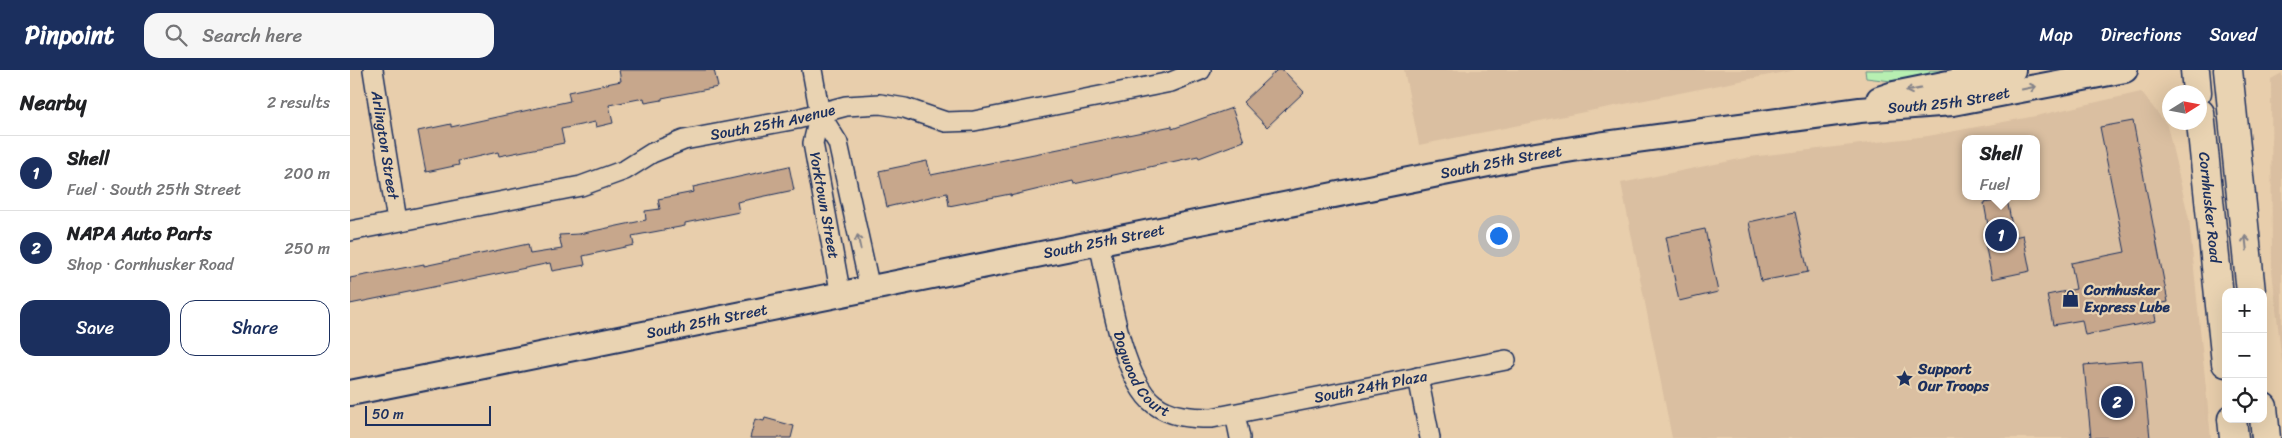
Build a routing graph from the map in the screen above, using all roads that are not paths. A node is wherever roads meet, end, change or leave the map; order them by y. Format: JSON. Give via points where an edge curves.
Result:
{"nodes":[{"id":1,"x":373,"y":70,"type":"edge"},
{"id":2,"x":812,"y":70,"type":"edge"},
{"id":3,"x":1202,"y":70,"type":"edge"},
{"id":4,"x":2013,"y":70,"type":"edge"},
{"id":5,"x":2125,"y":70,"type":"edge"},
{"id":6,"x":2195,"y":70,"type":"edge"},
{"id":7,"x":2228,"y":70,"type":"edge"},
{"id":8,"x":2196,"y":85,"type":"edge"},
{"id":9,"x":1860,"y":110,"type":"junction"},
{"id":10,"x":820,"y":114,"type":"junction"},
{"id":11,"x":2202,"y":130,"type":"edge"},
{"id":12,"x":397,"y":221,"type":"junction"},
{"id":13,"x":350,"y":231,"type":"edge"},
{"id":14,"x":1099,"y":242,"type":"junction"},
{"id":15,"x":2251,"y":288,"type":"edge"},
{"id":16,"x":870,"y":289,"type":"junction"},
{"id":17,"x":841,"y":296,"type":"junction"},
{"id":18,"x":2223,"y":333,"type":"edge"},
{"id":19,"x":1506,"y":360,"type":"dead end"},
{"id":20,"x":1418,"y":377,"type":"junction"},
{"id":21,"x":350,"y":393,"type":"edge"},
{"id":22,"x":1235,"y":414,"type":"junction"},
{"id":23,"x":2232,"y":423,"type":"edge"},
{"id":24,"x":2265,"y":423,"type":"edge"},
{"id":25,"x":1240,"y":438,"type":"edge"},
{"id":26,"x":1430,"y":438,"type":"edge"},
{"id":27,"x":2234,"y":438,"type":"edge"},
{"id":28,"x":2266,"y":438,"type":"edge"}],
"edges":[{"from":1,"to":12,"type":"street","name":"Arlington Street"},
{"from":2,"to":10,"type":"street","name":"Yorktown Street"},
{"from":3,"to":10,"type":"street","name":"South 25th Avenue","via":[[1171,82],[974,120],[946,122],[905,108],[880,104],[846,106]]},
{"from":4,"to":9,"type":"street","name":"South 25th Street","one_way":true,"via":[[1894,94]]},
{"from":9,"to":5,"type":"street","name":"South 25th Street","one_way":true,"via":[[1953,103]]},
{"from":6,"to":8,"type":"main road"},
{"from":15,"to":7,"type":"main road","one_way":true},
{"from":9,"to":14,"type":"street","name":"South 25th Street","via":[[1551,152]]},
{"from":10,"to":12,"type":"street","name":"South 25th Avenue","via":[[684,140],[652,153],[624,170],[581,186]]},
{"from":16,"to":10,"type":"street","name":"Yorktown Street","one_way":true,"via":[[838,142]]},
{"from":10,"to":17,"type":"street","name":"Yorktown Street","via":[[813,144]]},
{"from":11,"to":18,"type":"main road","name":"Cornhusker Road"},
{"from":12,"to":13,"type":"street","name":"South 25th Avenue"},
{"from":14,"to":16,"type":"street","name":"South 25th Street"},
{"from":14,"to":22,"type":"street","name":"Dogwood Court","via":[[1128,364],[1152,403],[1189,418]]},
{"from":16,"to":17,"type":"street","name":"South 25th Street"},
{"from":17,"to":21,"type":"street","name":"South 25th Street"},
{"from":19,"to":20,"type":"street","name":"South 24th Plaza"},
{"from":20,"to":22,"type":"street","name":"South 24th Plaza"},
{"from":20,"to":26,"type":"street"},
{"from":22,"to":25,"type":"street"},
{"from":23,"to":27,"type":"main road"},
{"from":24,"to":28,"type":"main road"}]}
